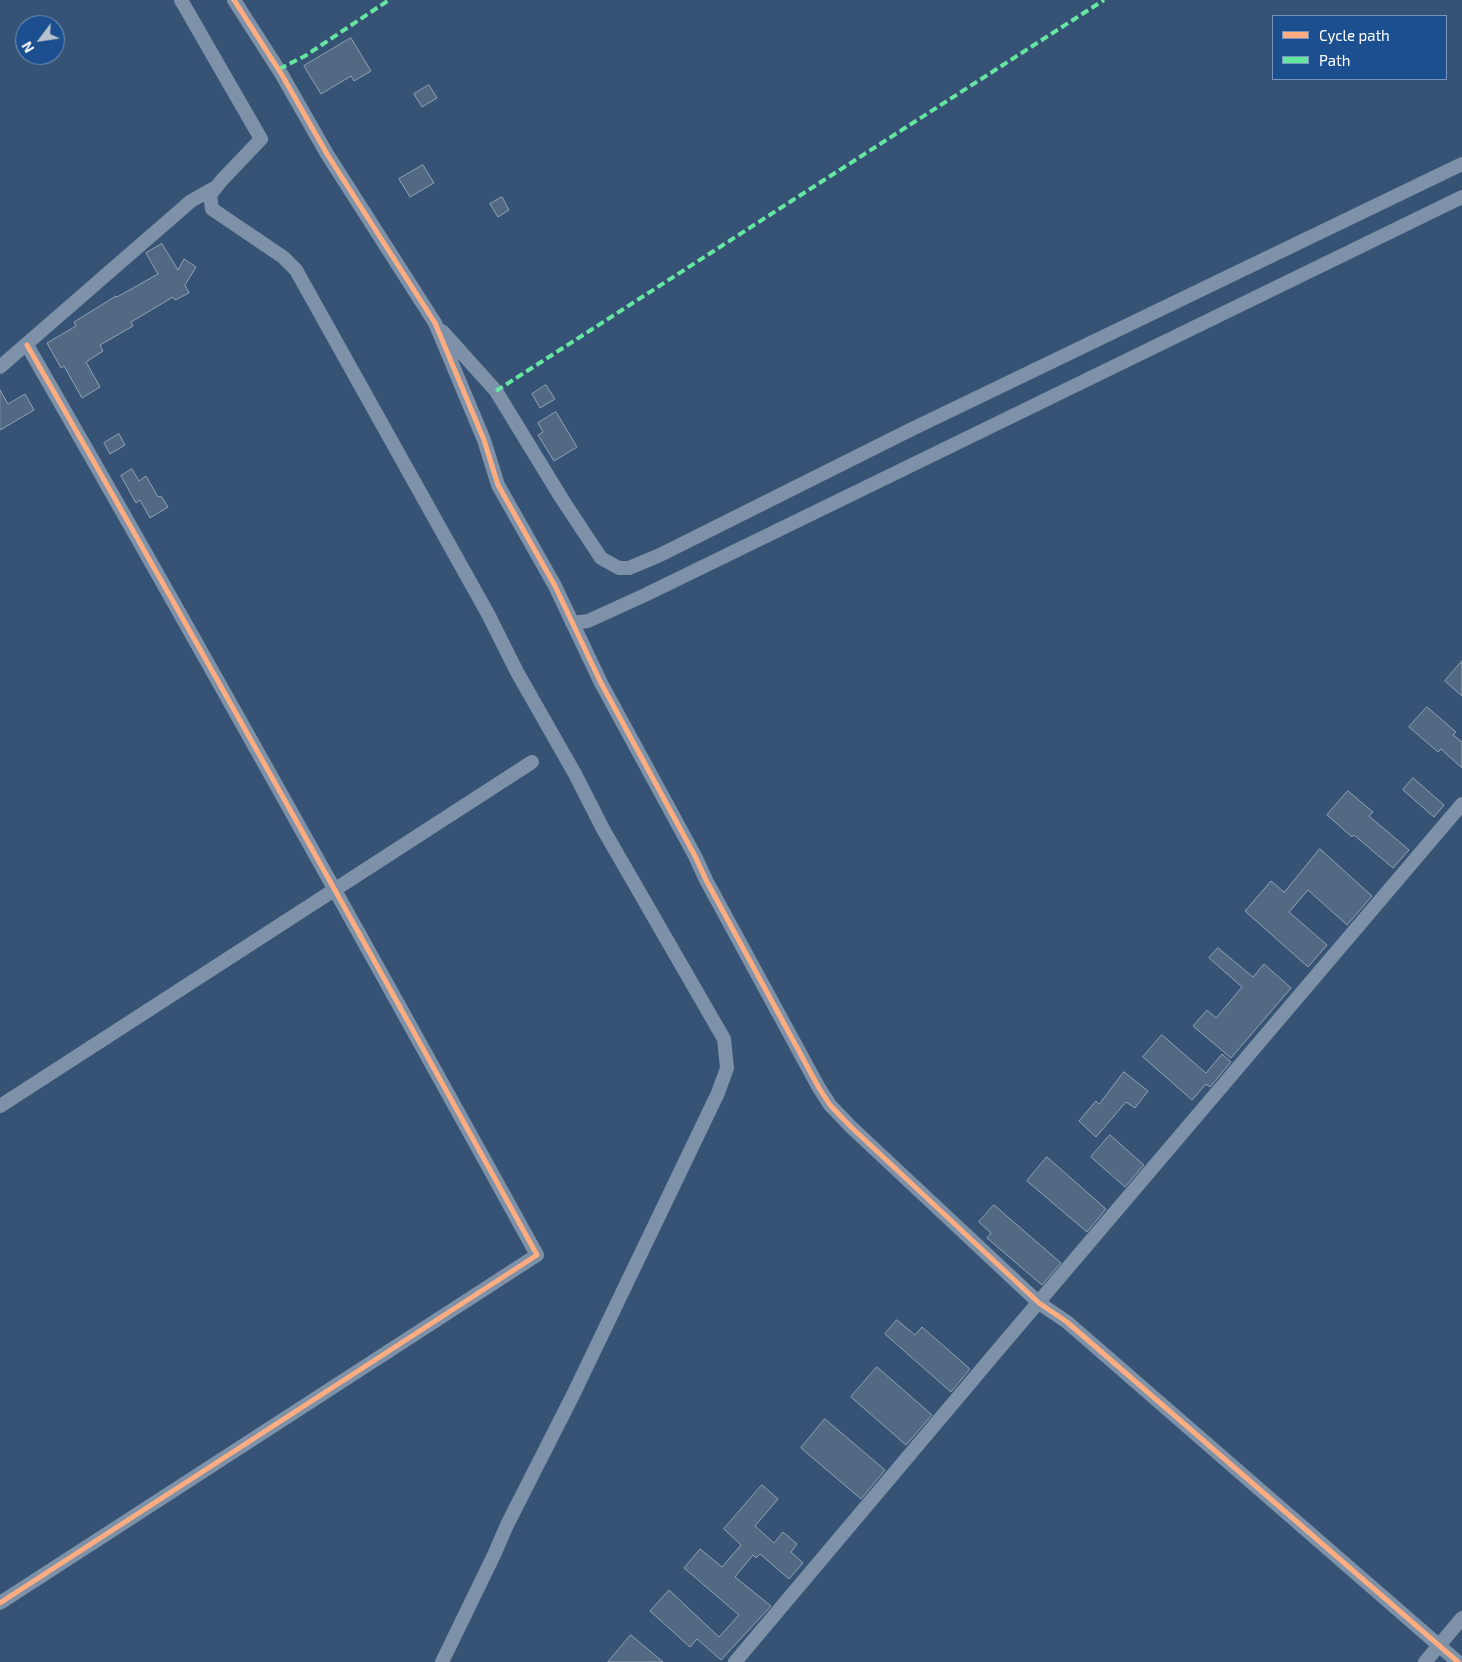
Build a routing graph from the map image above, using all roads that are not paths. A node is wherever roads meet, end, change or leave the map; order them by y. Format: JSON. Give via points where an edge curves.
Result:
{"nodes":[{"id":1,"x":182,"y":0,"type":"edge"},
{"id":2,"x":234,"y":0,"type":"edge"},
{"id":3,"x":1462,"y":164,"type":"edge"},
{"id":4,"x":216,"y":187,"type":"junction"},
{"id":5,"x":1462,"y":197,"type":"edge"},
{"id":6,"x":435,"y":323,"type":"junction"},
{"id":7,"x":28,"y":344,"type":"junction"},
{"id":8,"x":0,"y":367,"type":"edge"},
{"id":9,"x":572,"y":623,"type":"junction"},
{"id":10,"x":532,"y":762,"type":"dead end"},
{"id":11,"x":1462,"y":804,"type":"edge"},
{"id":12,"x":336,"y":889,"type":"junction"},
{"id":13,"x":0,"y":1106,"type":"edge"},
{"id":14,"x":1039,"y":1303,"type":"junction"},
{"id":15,"x":0,"y":1603,"type":"edge"},
{"id":16,"x":1462,"y":1618,"type":"edge"},
{"id":17,"x":1432,"y":1654,"type":"edge"},
{"id":18,"x":442,"y":1662,"type":"edge"},
{"id":19,"x":735,"y":1662,"type":"edge"},
{"id":20,"x":1458,"y":1662,"type":"edge"}],
"edges":[{"from":1,"to":4,"type":"street","via":[[261,139]]},
{"from":2,"to":6,"type":"street"},
{"from":3,"to":6,"type":"street","via":[[630,568],[619,568],[601,558],[496,391]]},
{"from":4,"to":7,"type":"street","via":[[192,201]]},
{"from":4,"to":18,"type":"street","via":[[210,195],[212,209],[283,257],[296,270],[488,614],[603,829],[724,1039],[727,1068],[718,1093]]},
{"from":5,"to":9,"type":"street","via":[[645,595],[588,622]]},
{"from":6,"to":9,"type":"street","via":[[484,440],[498,485],[555,586]]},
{"from":7,"to":8,"type":"street"},
{"from":7,"to":12,"type":"street"},
{"from":9,"to":14,"type":"street","via":[[601,683],[830,1105]]},
{"from":10,"to":12,"type":"street"},
{"from":11,"to":14,"type":"street"},
{"from":12,"to":13,"type":"street"},
{"from":12,"to":15,"type":"street","via":[[537,1254]]},
{"from":14,"to":17,"type":"street","via":[[1067,1322],[1393,1606],[1424,1634]]},
{"from":14,"to":19,"type":"street"},
{"from":16,"to":17,"type":"street"},
{"from":17,"to":20,"type":"street"}]}
